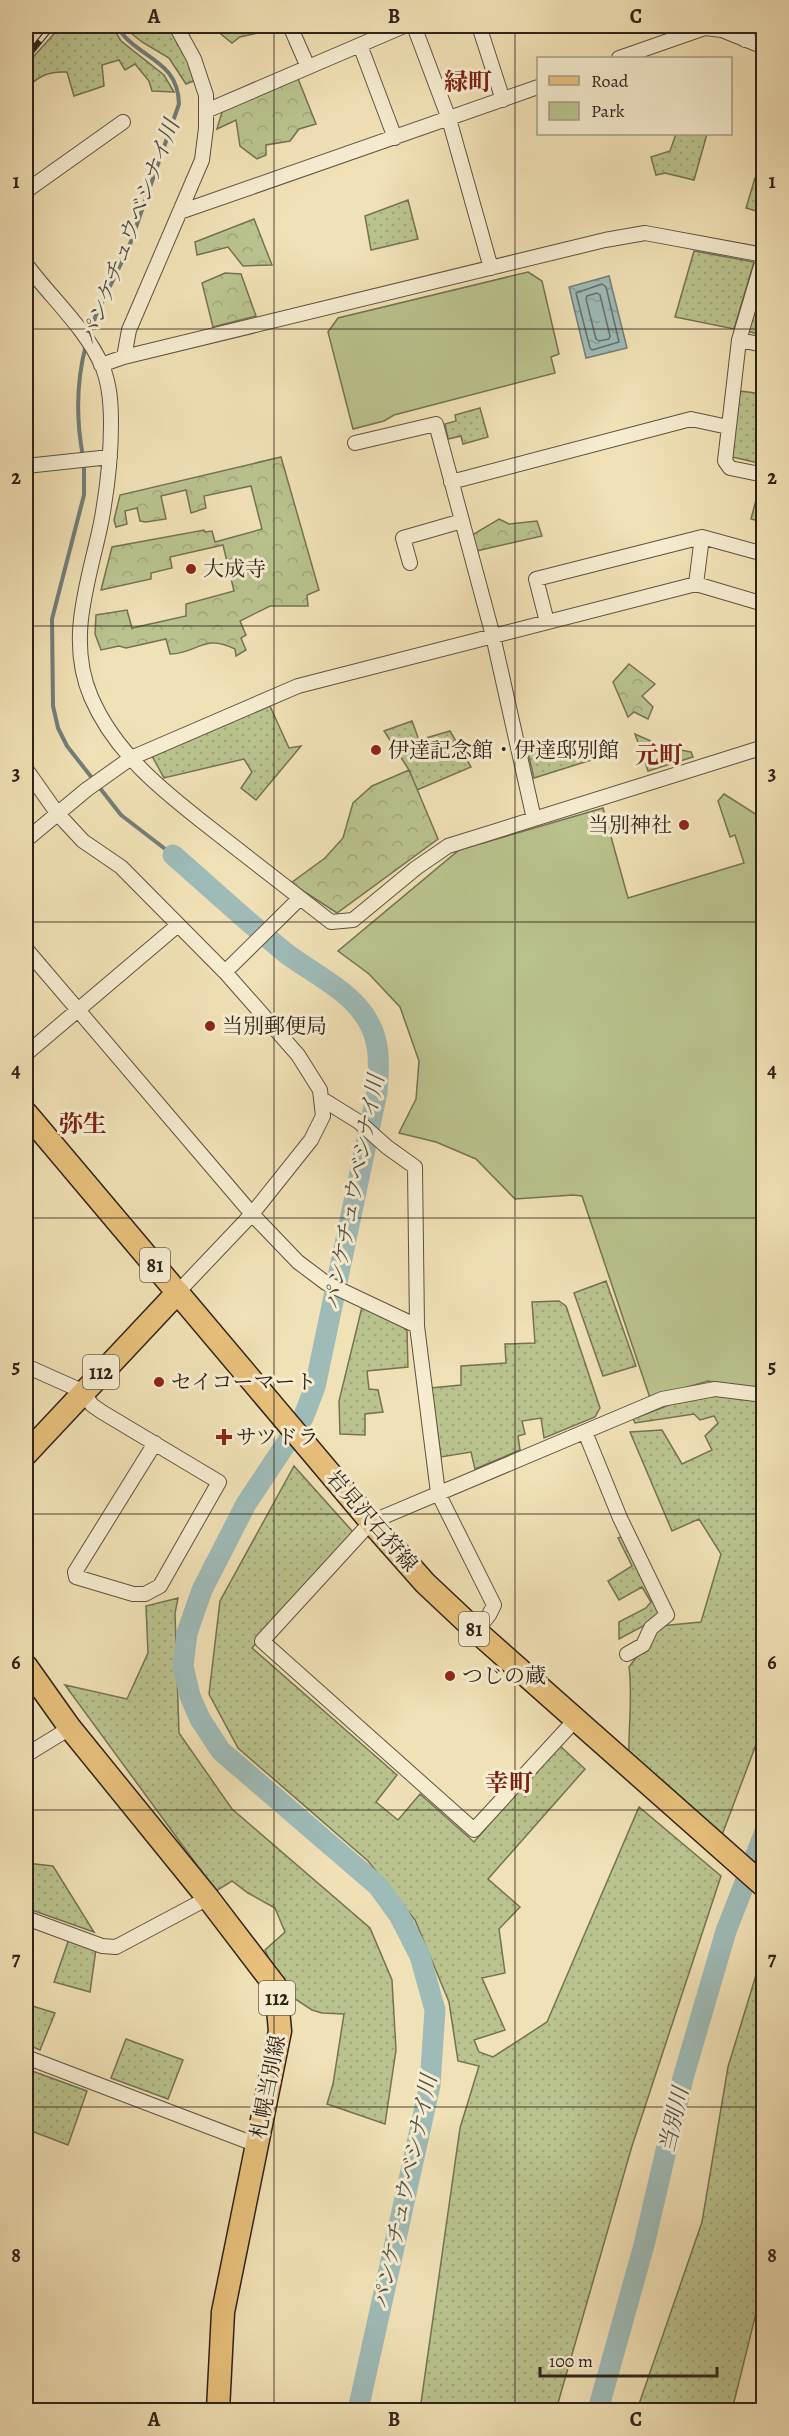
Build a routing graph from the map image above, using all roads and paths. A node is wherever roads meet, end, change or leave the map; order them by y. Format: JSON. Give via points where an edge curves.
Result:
{"nodes":[{"id":1,"x":176,"y":26,"type":"edge"},
{"id":2,"x":290,"y":26,"type":"edge"},
{"id":3,"x":404,"y":26,"type":"edge"},
{"id":4,"x":414,"y":26,"type":"edge"},
{"id":5,"x":479,"y":26,"type":"edge"},
{"id":6,"x":751,"y":26,"type":"edge"},
{"id":7,"x":745,"y":40,"type":"junction"},
{"id":8,"x":360,"y":45,"type":"junction"},
{"id":9,"x":764,"y":47,"type":"edge"},
{"id":10,"x":622,"y":57,"type":"edge"},
{"id":11,"x":308,"y":67,"type":"junction"},
{"id":12,"x":537,"y":87,"type":"edge"},
{"id":13,"x":503,"y":100,"type":"junction"},
{"id":14,"x":206,"y":111,"type":"junction"},
{"id":15,"x":449,"y":119,"type":"junction"},
{"id":16,"x":123,"y":122,"type":"dead end"},
{"id":17,"x":395,"y":138,"type":"junction"},
{"id":18,"x":26,"y":191,"type":"edge"},
{"id":19,"x":180,"y":212,"type":"junction"},
{"id":20,"x":764,"y":255,"type":"edge"},
{"id":21,"x":491,"y":268,"type":"junction"},
{"id":22,"x":28,"y":273,"type":"edge"},
{"id":23,"x":739,"y":340,"type":"junction"},
{"id":24,"x":764,"y":345,"type":"edge"},
{"id":25,"x":124,"y":357,"type":"junction"},
{"id":26,"x":99,"y":359,"type":"junction"},
{"id":27,"x":728,"y":427,"type":"junction"},
{"id":28,"x":354,"y":443,"type":"dead end"},
{"id":29,"x":110,"y":457,"type":"junction"},
{"id":30,"x":26,"y":466,"type":"edge"},
{"id":31,"x":764,"y":476,"type":"edge"},
{"id":32,"x":451,"y":482,"type":"junction"},
{"id":33,"x":462,"y":521,"type":"junction"},
{"id":34,"x":702,"y":537,"type":"junction"},
{"id":35,"x":764,"y":554,"type":"edge"},
{"id":36,"x":410,"y":563,"type":"dead end"},
{"id":37,"x":696,"y":584,"type":"junction"},
{"id":38,"x":764,"y":604,"type":"edge"},
{"id":39,"x":547,"y":622,"type":"junction"},
{"id":40,"x":493,"y":636,"type":"junction"},
{"id":41,"x":764,"y":747,"type":"edge"},
{"id":42,"x":131,"y":758,"type":"junction"},
{"id":43,"x":26,"y":769,"type":"edge"},
{"id":44,"x":57,"y":813,"type":"junction"},
{"id":45,"x":534,"y":819,"type":"junction"},
{"id":46,"x":26,"y":840,"type":"edge"},
{"id":47,"x":300,"y":898,"type":"junction"},
{"id":48,"x":178,"y":925,"type":"junction"},
{"id":49,"x":26,"y":949,"type":"edge"},
{"id":50,"x":225,"y":972,"type":"junction"},
{"id":51,"x":77,"y":1011,"type":"junction"},
{"id":52,"x":26,"y":1054,"type":"edge"},
{"id":53,"x":322,"y":1099,"type":"junction"},
{"id":54,"x":26,"y":1113,"type":"edge"},
{"id":55,"x":252,"y":1214,"type":"junction"},
{"id":56,"x":178,"y":1292,"type":"junction"},
{"id":57,"x":417,"y":1326,"type":"junction"},
{"id":58,"x":26,"y":1366,"type":"edge"},
{"id":59,"x":82,"y":1392,"type":"junction"},
{"id":60,"x":764,"y":1395,"type":"edge"},
{"id":61,"x":585,"y":1432,"type":"junction"},
{"id":62,"x":155,"y":1443,"type":"junction"},
{"id":63,"x":26,"y":1454,"type":"edge"},
{"id":64,"x":438,"y":1493,"type":"junction"},
{"id":65,"x":371,"y":1522,"type":"junction"},
{"id":66,"x":476,"y":1631,"type":"junction"},
{"id":67,"x":627,"y":1654,"type":"dead end"},
{"id":68,"x":26,"y":1666,"type":"edge"},
{"id":69,"x":576,"y":1719,"type":"junction"},
{"id":70,"x":70,"y":1728,"type":"junction"},
{"id":71,"x":26,"y":1755,"type":"edge"},
{"id":72,"x":764,"y":1886,"type":"edge"},
{"id":73,"x":208,"y":1898,"type":"junction"},
{"id":74,"x":26,"y":1918,"type":"edge"},
{"id":75,"x":26,"y":2060,"type":"edge"},
{"id":76,"x":257,"y":2145,"type":"junction"},
{"id":77,"x":218,"y":2410,"type":"edge"}],
"edges":[{"from":1,"to":14,"type":"street","via":[[195,59],[206,95]]},
{"from":2,"to":11,"type":"street"},
{"from":3,"to":8,"type":"street"},
{"from":4,"to":15,"type":"street"},
{"from":5,"to":13,"type":"street"},
{"from":6,"to":7,"type":"street"},
{"from":7,"to":9,"type":"street"},
{"from":7,"to":10,"type":"street","via":[[705,28]]},
{"from":8,"to":11,"type":"street"},
{"from":8,"to":17,"type":"street"},
{"from":11,"to":14,"type":"street"},
{"from":12,"to":13,"type":"street"},
{"from":13,"to":15,"type":"street"},
{"from":14,"to":19,"type":"street","via":[[202,160]]},
{"from":15,"to":17,"type":"street"},
{"from":15,"to":21,"type":"street"},
{"from":16,"to":18,"type":"street"},
{"from":17,"to":19,"type":"street"},
{"from":19,"to":25,"type":"street","via":[[129,330]]},
{"from":20,"to":21,"type":"street","via":[[645,233]]},
{"from":20,"to":23,"type":"street"},
{"from":21,"to":25,"type":"street"},
{"from":22,"to":26,"type":"street"},
{"from":23,"to":24,"type":"street"},
{"from":23,"to":27,"type":"street"},
{"from":25,"to":26,"type":"street"},
{"from":26,"to":29,"type":"street","via":[[111,407]]},
{"from":27,"to":31,"type":"street","via":[[725,461],[730,468]]},
{"from":27,"to":32,"type":"street","via":[[691,419]]},
{"from":28,"to":32,"type":"street","via":[[436,424]]},
{"from":29,"to":30,"type":"street"},
{"from":29,"to":42,"type":"street","via":[[81,612],[81,663],[91,697]]},
{"from":32,"to":33,"type":"street"},
{"from":33,"to":36,"type":"street","via":[[404,538]]},
{"from":33,"to":40,"type":"street"},
{"from":34,"to":35,"type":"street"},
{"from":34,"to":37,"type":"street"},
{"from":34,"to":39,"type":"street","via":[[536,579]]},
{"from":37,"to":38,"type":"street"},
{"from":37,"to":39,"type":"street"},
{"from":39,"to":40,"type":"street"},
{"from":40,"to":42,"type":"street","via":[[298,686]]},
{"from":40,"to":45,"type":"street"},
{"from":41,"to":45,"type":"street"},
{"from":42,"to":44,"type":"street"},
{"from":42,"to":47,"type":"street","via":[[160,789]]},
{"from":43,"to":44,"type":"street"},
{"from":44,"to":46,"type":"street"},
{"from":44,"to":48,"type":"street","via":[[84,841],[122,867]]},
{"from":45,"to":47,"type":"street","via":[[448,846],[353,920],[331,922]]},
{"from":47,"to":50,"type":"street"},
{"from":48,"to":50,"type":"street"},
{"from":48,"to":51,"type":"street"},
{"from":49,"to":51,"type":"street"},
{"from":50,"to":53,"type":"street","via":[[307,1068]]},
{"from":51,"to":52,"type":"street"},
{"from":51,"to":55,"type":"street"},
{"from":53,"to":55,"type":"street","via":[[323,1116],[314,1134]]},
{"from":53,"to":57,"type":"street","via":[[359,1122],[415,1167]]},
{"from":54,"to":56,"type":"main road","name":"岩見沢石狩線","number":"81"},
{"from":55,"to":56,"type":"street"},
{"from":55,"to":57,"type":"street","via":[[298,1262],[326,1283]]},
{"from":56,"to":59,"type":"main road","number":"112"},
{"from":56,"to":65,"type":"main road","name":"岩見沢石狩線","number":"81"},
{"from":57,"to":64,"type":"street"},
{"from":58,"to":59,"type":"street"},
{"from":59,"to":62,"type":"street","via":[[92,1405]]},
{"from":59,"to":63,"type":"main road","number":"112"},
{"from":60,"to":61,"type":"street","via":[[715,1389],[662,1399]]},
{"from":61,"to":64,"type":"street"},
{"from":61,"to":67,"type":"street","via":[[620,1518],[667,1615],[651,1628],[642,1644]]},
{"from":62,"to":62,"type":"street","via":[[219,1482],[160,1586],[145,1594],[133,1594],[76,1577],[75,1572]]},
{"from":64,"to":65,"type":"street"},
{"from":64,"to":66,"type":"street","via":[[494,1605]]},
{"from":65,"to":66,"type":"main road","name":"岩見沢石狩線","number":"81"},
{"from":65,"to":69,"type":"street","via":[[262,1641],[474,1830]]},
{"from":66,"to":69,"type":"main road","name":"岩見沢石狩線","number":"81"},
{"from":68,"to":70,"type":"main road","name":"札幌当別線","number":"112"},
{"from":69,"to":72,"type":"main road","name":"岩見沢石狩線","number":"81"},
{"from":70,"to":71,"type":"street"},
{"from":70,"to":73,"type":"main road","name":"札幌当別線","number":"112"},
{"from":73,"to":74,"type":"street","via":[[116,1947],[102,1946]]},
{"from":73,"to":76,"type":"main road","name":"札幌当別線","number":"112","via":[[276,1987],[280,2031]]},
{"from":75,"to":76,"type":"street"},
{"from":76,"to":77,"type":"main road","name":"札幌当別線","number":"112","via":[[223,2312]]}]}
